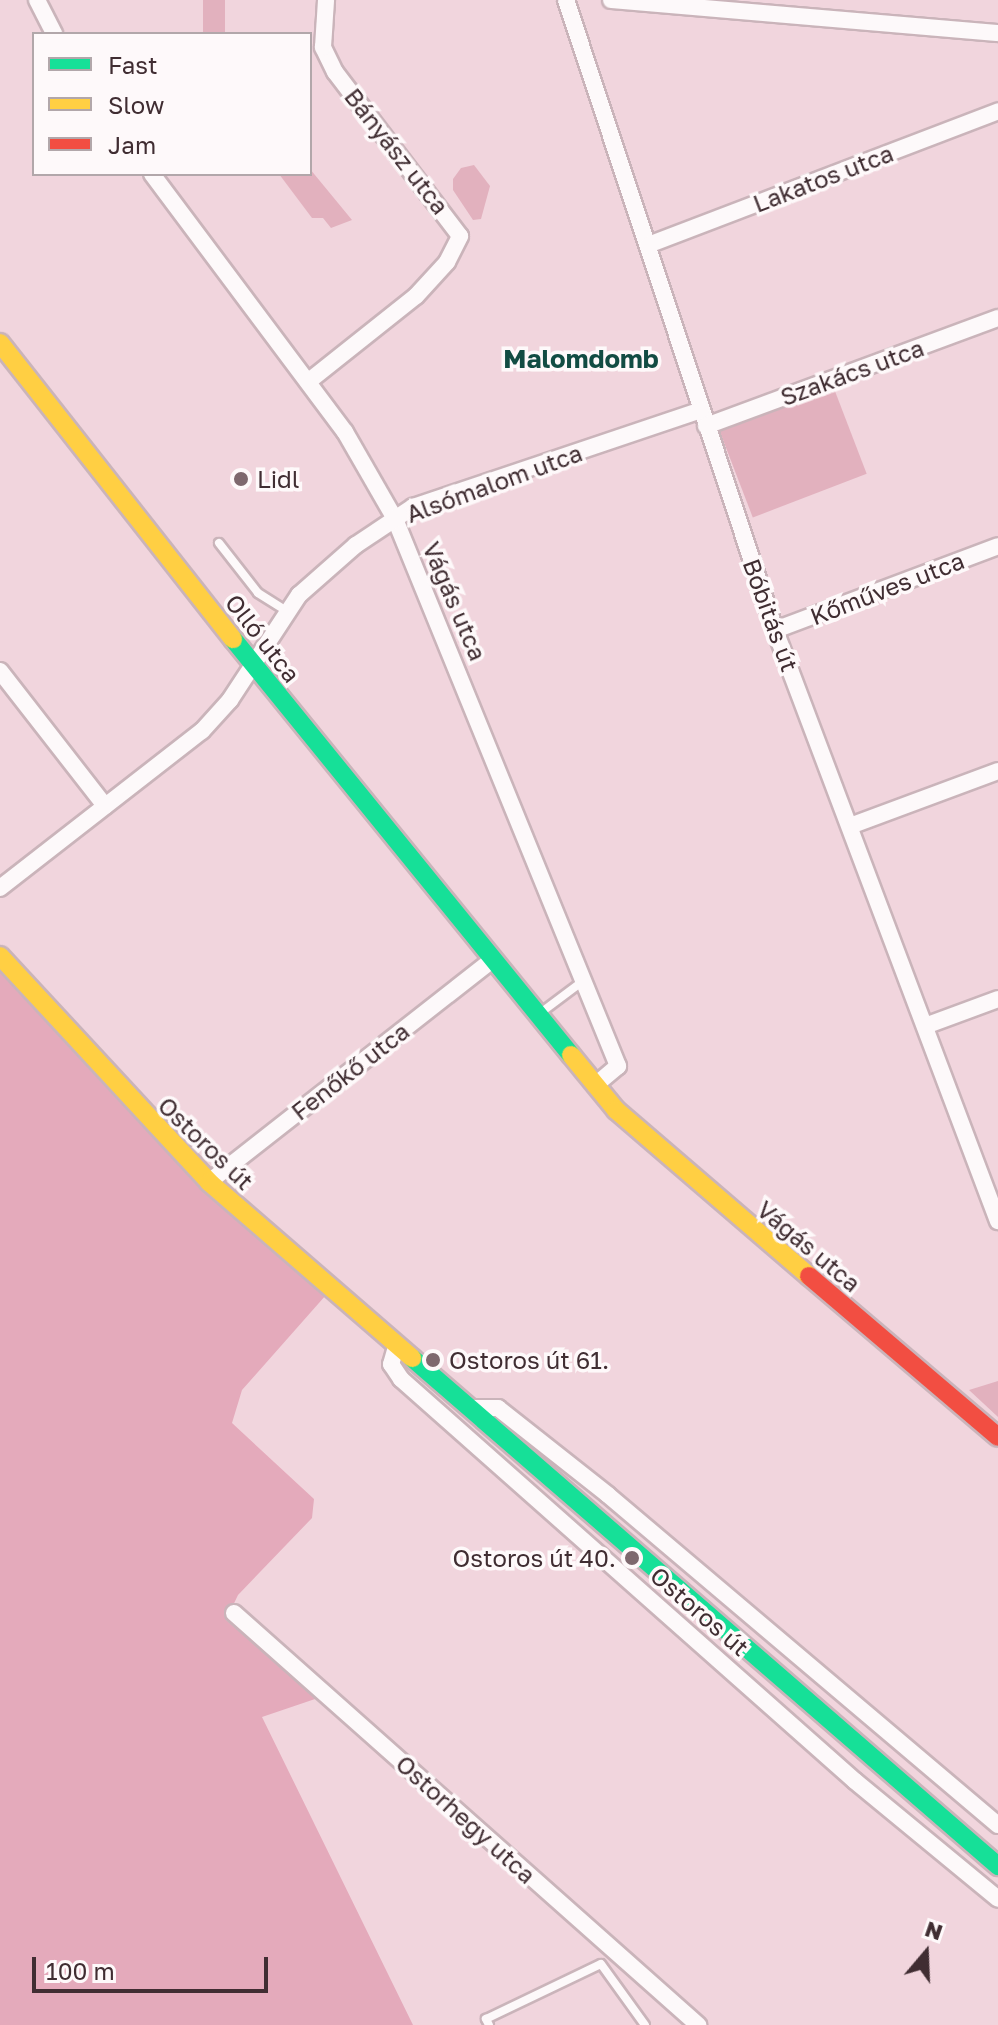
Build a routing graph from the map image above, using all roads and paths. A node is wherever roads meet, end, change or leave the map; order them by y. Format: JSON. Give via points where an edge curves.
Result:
{"nodes":[{"id":1,"x":37,"y":0,"type":"edge"},
{"id":2,"x":326,"y":0,"type":"edge"},
{"id":3,"x":566,"y":0,"type":"edge"},
{"id":4,"x":611,"y":0,"type":"edge"},
{"id":5,"x":53,"y":32,"type":"edge"},
{"id":6,"x":998,"y":33,"type":"edge"},
{"id":7,"x":998,"y":111,"type":"edge"},
{"id":8,"x":154,"y":176,"type":"edge"},
{"id":9,"x":648,"y":245,"type":"junction"},
{"id":10,"x":998,"y":318,"type":"edge"},
{"id":11,"x":0,"y":343,"type":"edge"},
{"id":12,"x":309,"y":381,"type":"junction"},
{"id":13,"x":704,"y":418,"type":"junction"},
{"id":14,"x":395,"y":519,"type":"junction"},
{"id":15,"x":219,"y":543,"type":"dead end"},
{"id":16,"x":998,"y":546,"type":"edge"},
{"id":17,"x":287,"y":611,"type":"junction"},
{"id":18,"x":775,"y":630,"type":"junction"},
{"id":19,"x":252,"y":664,"type":"junction"},
{"id":20,"x":0,"y":671,"type":"edge"},
{"id":21,"x":998,"y":771,"type":"edge"},
{"id":22,"x":105,"y":806,"type":"junction"},
{"id":23,"x":850,"y":826,"type":"junction"},
{"id":24,"x":0,"y":888,"type":"edge"},
{"id":25,"x":0,"y":956,"type":"edge"},
{"id":26,"x":491,"y":961,"type":"junction"},
{"id":27,"x":583,"y":981,"type":"junction"},
{"id":28,"x":998,"y":999,"type":"edge"},
{"id":29,"x":536,"y":1017,"type":"junction"},
{"id":30,"x":925,"y":1026,"type":"junction"},
{"id":31,"x":595,"y":1085,"type":"junction"},
{"id":32,"x":209,"y":1182,"type":"junction"},
{"id":33,"x":998,"y":1221,"type":"edge"},
{"id":34,"x":396,"y":1347,"type":"junction"},
{"id":35,"x":469,"y":1408,"type":"junction"},
{"id":36,"x":998,"y":1437,"type":"edge"},
{"id":37,"x":675,"y":1586,"type":"junction"},
{"id":38,"x":658,"y":1605,"type":"junction"},
{"id":39,"x":234,"y":1613,"type":"dead end"},
{"id":40,"x":752,"y":1653,"type":"junction"},
{"id":41,"x":734,"y":1673,"type":"junction"},
{"id":42,"x":998,"y":1825,"type":"edge"},
{"id":43,"x":998,"y":1866,"type":"edge"},
{"id":44,"x":998,"y":1899,"type":"edge"},
{"id":45,"x":489,"y":2025,"type":"edge"},
{"id":46,"x":645,"y":2025,"type":"edge"},
{"id":47,"x":698,"y":2025,"type":"edge"}],
"edges":[{"from":1,"to":5,"type":"street"},
{"from":2,"to":12,"type":"street","name":"Bányász utca","via":[[323,47],[335,72],[407,159],[460,236],[447,262],[416,296]]},
{"from":3,"to":9,"type":"street","name":"Bóbitás út"},
{"from":4,"to":6,"type":"street"},
{"from":7,"to":9,"type":"street","name":"Lakatos utca"},
{"from":8,"to":12,"type":"street","name":"Vágás utca"},
{"from":9,"to":13,"type":"street","name":"Bóbitás út"},
{"from":10,"to":13,"type":"street","name":"Szakács utca"},
{"from":11,"to":19,"type":"street","name":"Olló utca"},
{"from":12,"to":14,"type":"street","name":"Vágás utca"},
{"from":13,"to":14,"type":"street","name":"Alsómalom utca","via":[[413,507]]},
{"from":13,"to":18,"type":"street","name":"Bóbitás út"},
{"from":14,"to":17,"type":"street","name":"Alsómalom utca","via":[[329,566]]},
{"from":14,"to":27,"type":"street","name":"Vágás utca"},
{"from":15,"to":17,"type":"lane","via":[[258,593]]},
{"from":16,"to":18,"type":"street","name":"Kőműves utca"},
{"from":17,"to":19,"type":"street","name":"Alsómalom utca"},
{"from":18,"to":23,"type":"street","name":"Bóbitás út"},
{"from":19,"to":22,"type":"street","name":"Alsómalom utca","via":[[202,731]]},
{"from":19,"to":26,"type":"street","name":"Olló utca"},
{"from":20,"to":22,"type":"street"},
{"from":21,"to":23,"type":"street"},
{"from":22,"to":24,"type":"street","name":"Alsómalom utca"},
{"from":23,"to":30,"type":"street","name":"Bóbitás út"},
{"from":25,"to":32,"type":"street","name":"Ostoros út"},
{"from":26,"to":29,"type":"street","name":"Vágás utca"},
{"from":26,"to":32,"type":"street","name":"Fenőkő utca"},
{"from":27,"to":29,"type":"lane"},
{"from":27,"to":31,"type":"street","name":"Vágás utca","via":[[618,1066]]},
{"from":28,"to":30,"type":"street"},
{"from":29,"to":31,"type":"street","name":"Vágás utca"},
{"from":30,"to":33,"type":"street","name":"Bóbitás út"},
{"from":31,"to":36,"type":"street","name":"Vágás utca","via":[[649,1142]]},
{"from":32,"to":34,"type":"street","name":"Ostoros út"},
{"from":34,"to":35,"type":"street","name":"Ostoros út"},
{"from":34,"to":38,"type":"street","name":"Ostoros út","via":[[391,1364],[401,1379]]},
{"from":35,"to":37,"type":"street","name":"Ostoros út"},
{"from":35,"to":42,"type":"street","name":"Ostoros út","via":[[498,1408]]},
{"from":37,"to":38,"type":"street"},
{"from":37,"to":40,"type":"street","name":"Ostoros út"},
{"from":38,"to":41,"type":"street","name":"Ostoros út"},
{"from":39,"to":47,"type":"street","name":"Ostorhegy utca"},
{"from":40,"to":41,"type":"street"},
{"from":40,"to":43,"type":"street","name":"Ostoros út"},
{"from":41,"to":44,"type":"street","name":"Ostoros út"},
{"from":45,"to":46,"type":"lane","via":[[486,2019],[601,1964]]}]}
